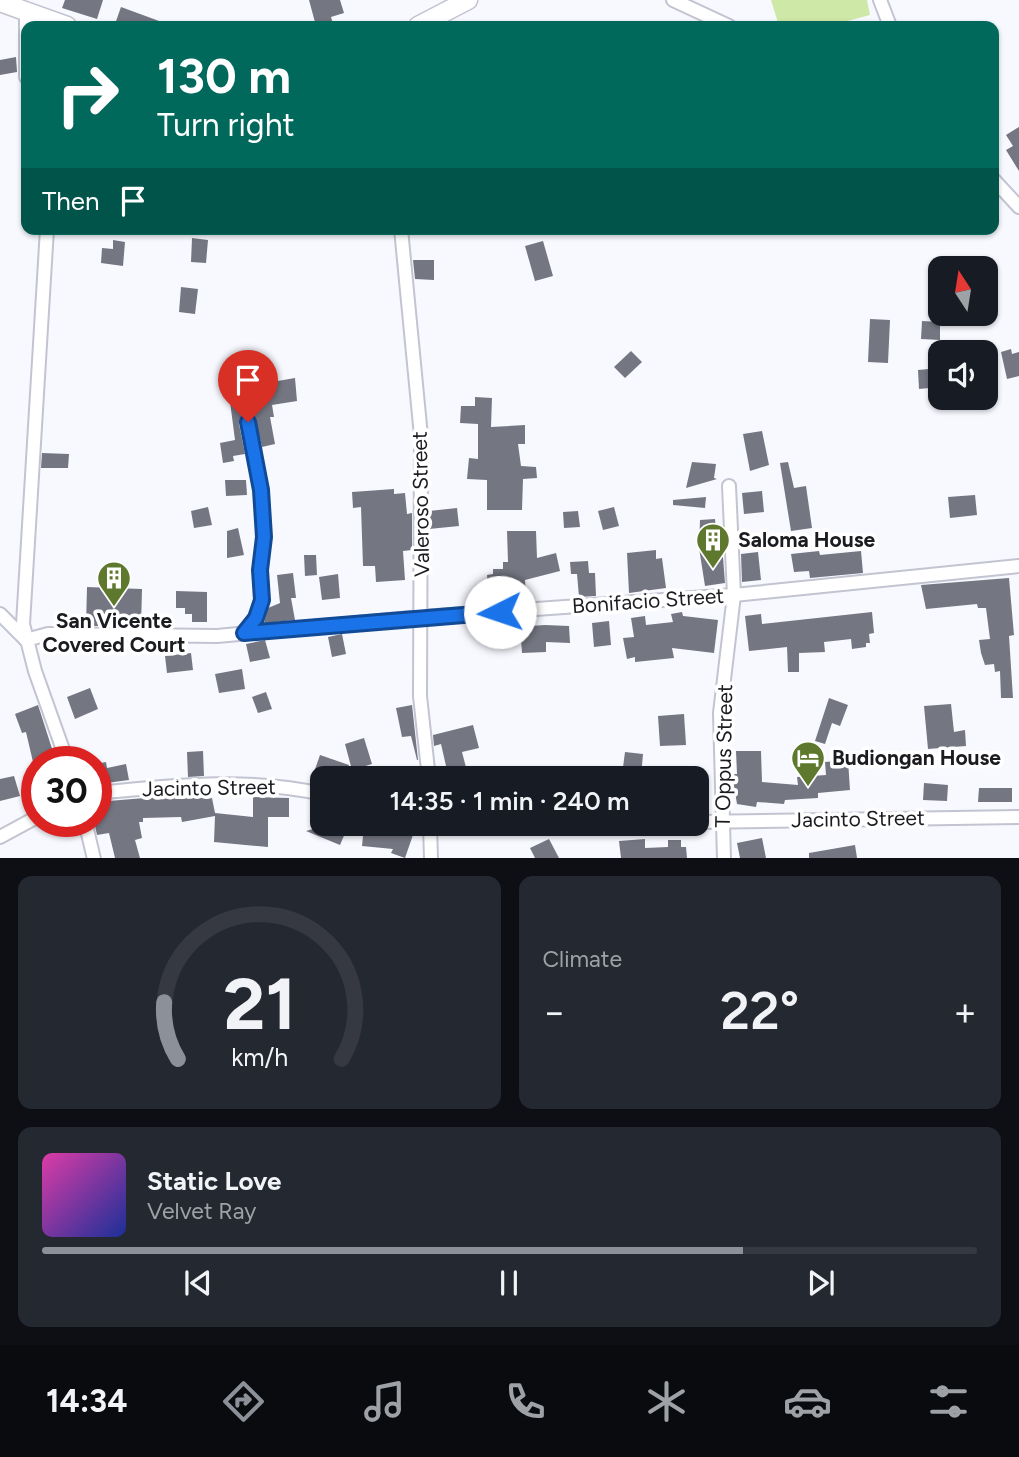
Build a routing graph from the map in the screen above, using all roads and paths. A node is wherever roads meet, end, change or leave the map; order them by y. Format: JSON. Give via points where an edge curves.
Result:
{"nodes":[{"id":1,"x":468,"y":0,"type":"edge"},
{"id":2,"x":673,"y":0,"type":"edge"},
{"id":3,"x":880,"y":0,"type":"edge"},
{"id":4,"x":0,"y":2,"type":"edge"},
{"id":5,"x":26,"y":12,"type":"junction"},
{"id":6,"x":26,"y":21,"type":"edge"},
{"id":7,"x":52,"y":21,"type":"edge"},
{"id":8,"x":428,"y":21,"type":"edge"},
{"id":9,"x":718,"y":21,"type":"edge"},
{"id":10,"x":888,"y":21,"type":"edge"},
{"id":11,"x":999,"y":185,"type":"edge"},
{"id":12,"x":1019,"y":207,"type":"edge"},
{"id":13,"x":47,"y":235,"type":"edge"},
{"id":14,"x":402,"y":235,"type":"edge"},
{"id":15,"x":248,"y":422,"type":"dead end"},
{"id":16,"x":729,"y":486,"type":"dead end"},
{"id":17,"x":1019,"y":568,"type":"edge"},
{"id":18,"x":734,"y":595,"type":"junction"},
{"id":19,"x":0,"y":614,"type":"edge"},
{"id":20,"x":422,"y":617,"type":"junction"},
{"id":21,"x":244,"y":633,"type":"junction"},
{"id":22,"x":26,"y":640,"type":"junction"},
{"id":23,"x":61,"y":746,"type":"edge"},
{"id":24,"x":428,"y":766,"type":"edge"},
{"id":25,"x":112,"y":791,"type":"edge"},
{"id":26,"x":310,"y":791,"type":"edge"},
{"id":27,"x":1019,"y":817,"type":"edge"},
{"id":28,"x":722,"y":821,"type":"junction"},
{"id":29,"x":709,"y":822,"type":"edge"},
{"id":30,"x":21,"y":826,"type":"edge"},
{"id":31,"x":430,"y":836,"type":"edge"},
{"id":32,"x":0,"y":837,"type":"edge"},
{"id":33,"x":89,"y":837,"type":"edge"},
{"id":34,"x":94,"y":858,"type":"edge"},
{"id":35,"x":431,"y":858,"type":"edge"},
{"id":36,"x":724,"y":858,"type":"edge"}],
"edges":[{"from":1,"to":8,"type":"main road"},
{"from":2,"to":9,"type":"street"},
{"from":3,"to":10,"type":"street"},
{"from":4,"to":5,"type":"main road"},
{"from":5,"to":6,"type":"street"},
{"from":5,"to":7,"type":"main road"},
{"from":11,"to":12,"type":"street"},
{"from":13,"to":22,"type":"street","via":[[23,624]]},
{"from":14,"to":20,"type":"street","name":"Valeroso Street","via":[[421,436]]},
{"from":15,"to":21,"type":"street","via":[[261,490],[264,537],[262,600]]},
{"from":16,"to":18,"type":"street","name":"T Oppus Street"},
{"from":17,"to":18,"type":"street","name":"Bonifacio Street"},
{"from":18,"to":20,"type":"street","name":"Bonifacio Street"},
{"from":18,"to":28,"type":"street","name":"T Oppus Street","via":[[720,713]]},
{"from":19,"to":22,"type":"street"},
{"from":20,"to":21,"type":"street","name":"Bonifacio Street"},
{"from":20,"to":24,"type":"street","name":"Valeroso Street","via":[[420,696]]},
{"from":21,"to":22,"type":"street","name":"Bonifacio Street","via":[[48,634]]},
{"from":22,"to":23,"type":"street"},
{"from":25,"to":26,"type":"street","name":"Jacinto Street","via":[[187,784]]},
{"from":27,"to":28,"type":"street","name":"Jacinto Street"},
{"from":28,"to":29,"type":"street","name":"Jacinto Street"},
{"from":28,"to":36,"type":"street","name":"T Oppus Street"},
{"from":30,"to":32,"type":"street"},
{"from":31,"to":35,"type":"street"},
{"from":33,"to":34,"type":"street"}]}
